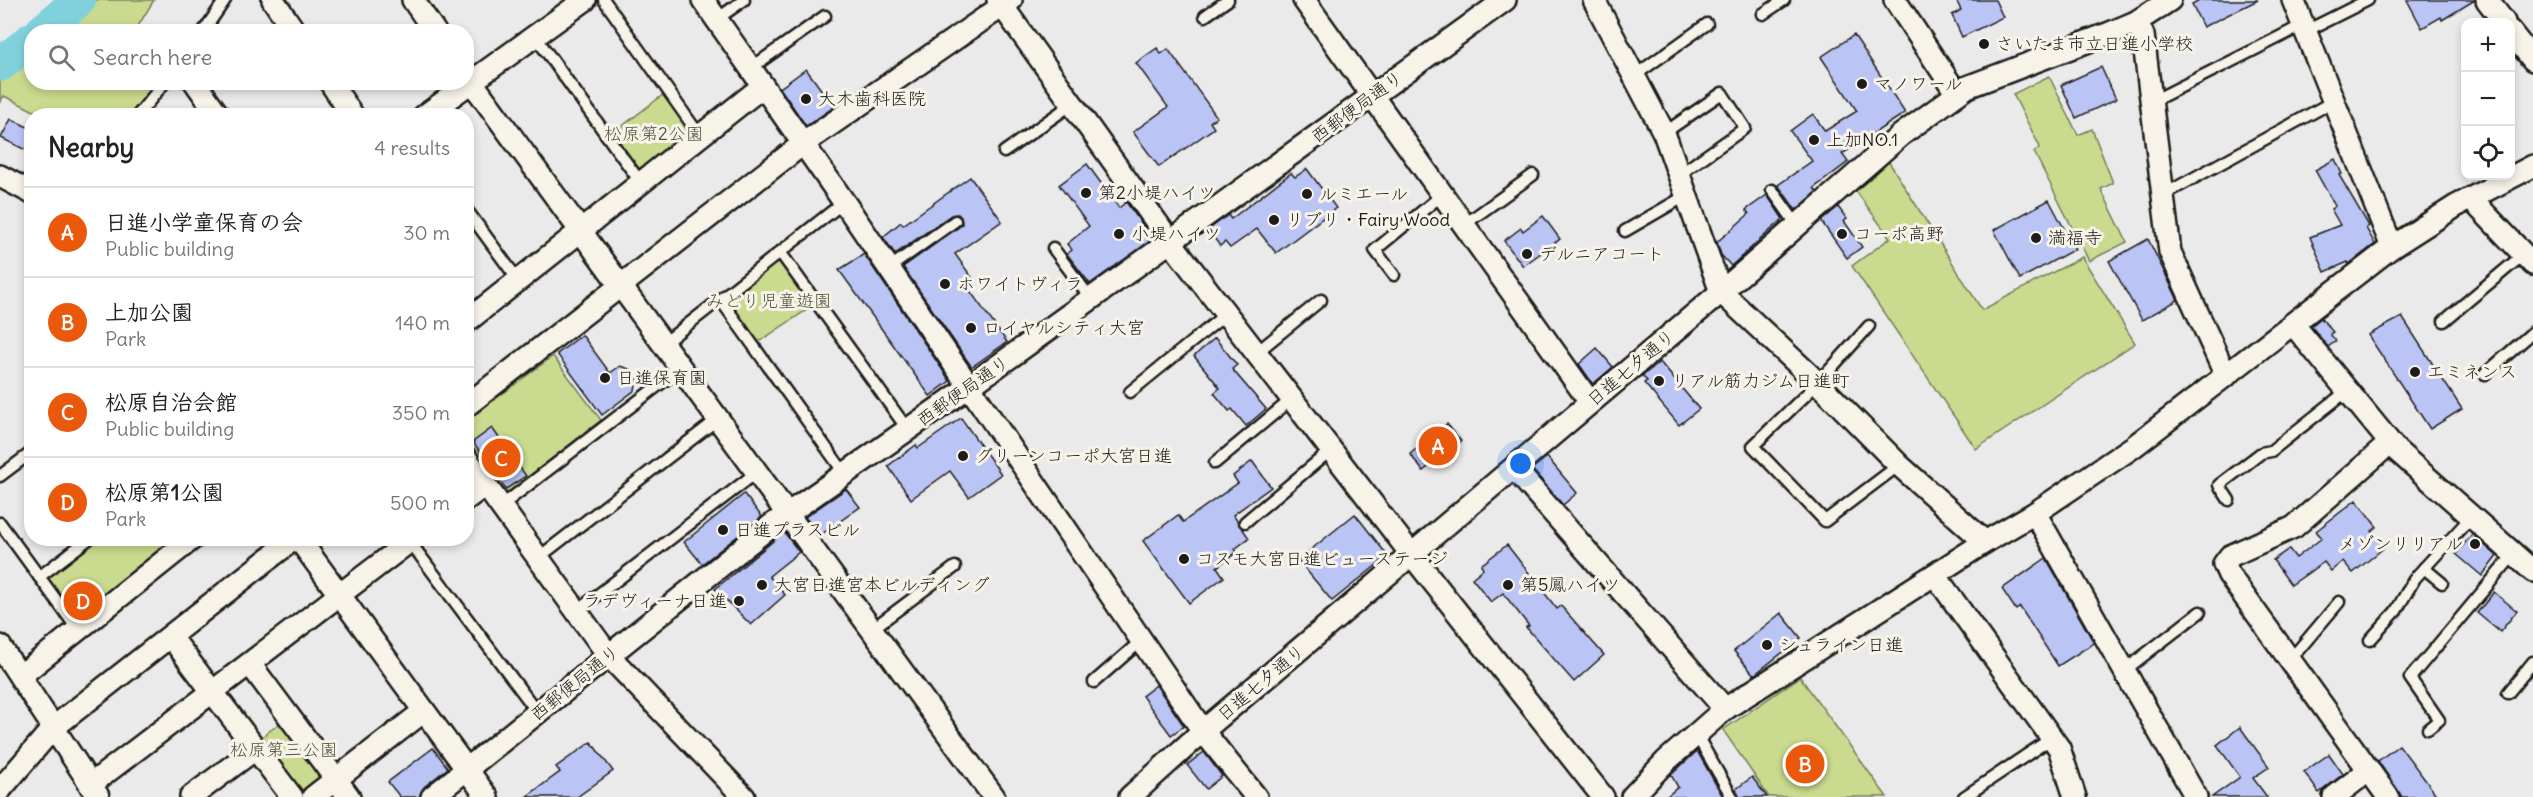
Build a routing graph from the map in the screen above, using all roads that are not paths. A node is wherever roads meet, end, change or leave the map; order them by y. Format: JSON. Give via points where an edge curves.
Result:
{"nodes":[{"id":1,"x":225,"y":0,"type":"edge"},
{"id":2,"x":273,"y":0,"type":"edge"},
{"id":3,"x":412,"y":0,"type":"edge"},
{"id":4,"x":585,"y":0,"type":"edge"},
{"id":5,"x":604,"y":0,"type":"edge"},
{"id":6,"x":703,"y":0,"type":"edge"},
{"id":7,"x":744,"y":0,"type":"edge"},
{"id":8,"x":1304,"y":0,"type":"edge"},
{"id":9,"x":1505,"y":0,"type":"edge"},
{"id":10,"x":1594,"y":0,"type":"edge"},
{"id":11,"x":1784,"y":0,"type":"edge"},
{"id":12,"x":1895,"y":0,"type":"edge"},
{"id":13,"x":2170,"y":0,"type":"edge"},
{"id":14,"x":2293,"y":0,"type":"edge"},
{"id":15,"x":2368,"y":0,"type":"edge"},
{"id":16,"x":2487,"y":0,"type":"edge"},
{"id":17,"x":1004,"y":2,"type":"edge"},
{"id":18,"x":1221,"y":2,"type":"edge"},
{"id":19,"x":1763,"y":14,"type":"dead end"},
{"id":20,"x":825,"y":16,"type":"dead end"},
{"id":21,"x":1205,"y":16,"type":"dead end"},
{"id":22,"x":2501,"y":18,"type":"edge"},
{"id":23,"x":717,"y":19,"type":"junction"},
{"id":24,"x":2136,"y":22,"type":"junction"},
{"id":25,"x":208,"y":24,"type":"edge"},
{"id":26,"x":290,"y":24,"type":"edge"},
{"id":27,"x":429,"y":24,"type":"edge"},
{"id":28,"x":1707,"y":24,"type":"dead end"},
{"id":29,"x":2305,"y":28,"type":"junction"},
{"id":30,"x":535,"y":36,"type":"junction"},
{"id":31,"x":2515,"y":36,"type":"edge"},
{"id":32,"x":2533,"y":60,"type":"edge"},
{"id":33,"x":752,"y":68,"type":"junction"},
{"id":34,"x":474,"y":75,"type":"edge"},
{"id":35,"x":1634,"y":76,"type":"junction"},
{"id":36,"x":474,"y":85,"type":"edge"},
{"id":37,"x":763,"y":86,"type":"junction"},
{"id":38,"x":158,"y":90,"type":"edge"},
{"id":39,"x":201,"y":90,"type":"edge"},
{"id":40,"x":335,"y":90,"type":"edge"},
{"id":41,"x":454,"y":90,"type":"edge"},
{"id":42,"x":1957,"y":94,"type":"junction"},
{"id":43,"x":1372,"y":96,"type":"junction"},
{"id":44,"x":2334,"y":101,"type":"junction"},
{"id":45,"x":2151,"y":102,"type":"junction"},
{"id":46,"x":1072,"y":104,"type":"junction"},
{"id":47,"x":144,"y":108,"type":"edge"},
{"id":48,"x":213,"y":108,"type":"edge"},
{"id":49,"x":348,"y":108,"type":"edge"},
{"id":50,"x":433,"y":108,"type":"edge"},
{"id":51,"x":1664,"y":133,"type":"junction"},
{"id":52,"x":700,"y":136,"type":"junction"},
{"id":53,"x":804,"y":143,"type":"junction"},
{"id":54,"x":1004,"y":152,"type":"dead end"},
{"id":55,"x":2533,"y":166,"type":"edge"},
{"id":56,"x":1680,"y":174,"type":"junction"},
{"id":57,"x":1533,"y":175,"type":"dead end"},
{"id":58,"x":0,"y":176,"type":"edge"},
{"id":59,"x":641,"y":183,"type":"junction"},
{"id":60,"x":24,"y":189,"type":"edge"},
{"id":61,"x":1772,"y":190,"type":"dead end"},
{"id":62,"x":1443,"y":194,"type":"junction"},
{"id":63,"x":1687,"y":195,"type":"junction"},
{"id":64,"x":2163,"y":195,"type":"junction"},
{"id":65,"x":2471,"y":199,"type":"junction"},
{"id":66,"x":844,"y":202,"type":"junction"},
{"id":67,"x":474,"y":220,"type":"edge"},
{"id":68,"x":955,"y":221,"type":"dead end"},
{"id":69,"x":1465,"y":224,"type":"junction"},
{"id":70,"x":1797,"y":225,"type":"junction"},
{"id":71,"x":581,"y":231,"type":"junction"},
{"id":72,"x":1625,"y":231,"type":"dead end"},
{"id":73,"x":1170,"y":241,"type":"junction"},
{"id":74,"x":2392,"y":247,"type":"junction"},
{"id":75,"x":1053,"y":248,"type":"dead end"},
{"id":76,"x":780,"y":252,"type":"junction"},
{"id":77,"x":2528,"y":259,"type":"edge"},
{"id":78,"x":889,"y":268,"type":"junction"},
{"id":79,"x":1394,"y":275,"type":"dead end"},
{"id":80,"x":518,"y":280,"type":"junction"},
{"id":81,"x":621,"y":285,"type":"junction"},
{"id":82,"x":1721,"y":292,"type":"junction"},
{"id":83,"x":720,"y":299,"type":"junction"},
{"id":84,"x":1091,"y":299,"type":"junction"},
{"id":85,"x":1321,"y":300,"type":"dead end"},
{"id":86,"x":1226,"y":314,"type":"junction"},
{"id":87,"x":474,"y":316,"type":"edge"},
{"id":88,"x":2444,"y":321,"type":"dead end"},
{"id":89,"x":2293,"y":324,"type":"junction"},
{"id":90,"x":1869,"y":326,"type":"dead end"},
{"id":91,"x":2533,"y":332,"type":"edge"},
{"id":92,"x":663,"y":344,"type":"junction"},
{"id":93,"x":1256,"y":353,"type":"junction"},
{"id":94,"x":681,"y":368,"type":"junction"},
{"id":95,"x":2485,"y":374,"type":"dead end"},
{"id":96,"x":2226,"y":376,"type":"junction"},
{"id":97,"x":1818,"y":383,"type":"junction"},
{"id":98,"x":970,"y":386,"type":"junction"},
{"id":99,"x":2347,"y":391,"type":"junction"},
{"id":100,"x":1131,"y":392,"type":"dead end"},
{"id":101,"x":1292,"y":399,"type":"junction"},
{"id":102,"x":474,"y":400,"type":"edge"},
{"id":103,"x":1590,"y":402,"type":"junction"},
{"id":104,"x":718,"y":419,"type":"junction"},
{"id":105,"x":908,"y":430,"type":"junction"},
{"id":106,"x":2390,"y":443,"type":"junction"},
{"id":107,"x":1331,"y":450,"type":"junction"},
{"id":108,"x":24,"y":458,"type":"edge"},
{"id":109,"x":1215,"y":463,"type":"dead end"},
{"id":110,"x":1899,"y":465,"type":"junction"},
{"id":111,"x":1514,"y":468,"type":"junction"},
{"id":112,"x":474,"y":469,"type":"edge"},
{"id":113,"x":757,"y":472,"type":"junction"},
{"id":114,"x":845,"y":474,"type":"junction"},
{"id":115,"x":0,"y":476,"type":"edge"},
{"id":116,"x":485,"y":484,"type":"junction"},
{"id":117,"x":474,"y":493,"type":"edge"},
{"id":118,"x":2229,"y":500,"type":"dead end"},
{"id":119,"x":501,"y":506,"type":"junction"},
{"id":120,"x":2035,"y":513,"type":"junction"},
{"id":121,"x":788,"y":514,"type":"junction"},
{"id":122,"x":2471,"y":517,"type":"junction"},
{"id":123,"x":1245,"y":522,"type":"dead end"},
{"id":124,"x":0,"y":523,"type":"edge"},
{"id":125,"x":1985,"y":542,"type":"junction"},
{"id":126,"x":80,"y":546,"type":"edge"},
{"id":127,"x":183,"y":546,"type":"edge"},
{"id":128,"x":287,"y":546,"type":"edge"},
{"id":129,"x":303,"y":546,"type":"edge"},
{"id":130,"x":404,"y":546,"type":"edge"},
{"id":131,"x":416,"y":546,"type":"edge"},
{"id":132,"x":1412,"y":555,"type":"junction"},
{"id":133,"x":538,"y":558,"type":"junction"},
{"id":134,"x":2527,"y":563,"type":"edge"},
{"id":135,"x":955,"y":567,"type":"dead end"},
{"id":136,"x":2424,"y":568,"type":"junction"},
{"id":137,"x":1935,"y":575,"type":"junction"},
{"id":138,"x":39,"y":577,"type":"junction"},
{"id":139,"x":2442,"y":583,"type":"dead end"},
{"id":140,"x":340,"y":595,"type":"junction"},
{"id":141,"x":2339,"y":602,"type":"dead end"},
{"id":142,"x":577,"y":612,"type":"junction"},
{"id":143,"x":2200,"y":612,"type":"dead end"},
{"id":144,"x":872,"y":629,"type":"junction"},
{"id":145,"x":78,"y":630,"type":"junction"},
{"id":146,"x":171,"y":637,"type":"junction"},
{"id":147,"x":1142,"y":640,"type":"junction"},
{"id":148,"x":2370,"y":640,"type":"dead end"},
{"id":149,"x":0,"y":646,"type":"edge"},
{"id":150,"x":609,"y":656,"type":"junction"},
{"id":151,"x":2290,"y":660,"type":"junction"},
{"id":152,"x":2533,"y":663,"type":"edge"},
{"id":153,"x":250,"y":664,"type":"junction"},
{"id":154,"x":2124,"y":670,"type":"junction"},
{"id":155,"x":20,"y":676,"type":"junction"},
{"id":156,"x":1094,"y":682,"type":"dead end"},
{"id":157,"x":213,"y":692,"type":"junction"},
{"id":158,"x":2508,"y":693,"type":"dead end"},
{"id":159,"x":1725,"y":709,"type":"junction"},
{"id":160,"x":424,"y":711,"type":"junction"},
{"id":161,"x":538,"y":713,"type":"junction"},
{"id":162,"x":53,"y":728,"type":"junction"},
{"id":163,"x":2428,"y":729,"type":"dead end"},
{"id":164,"x":1203,"y":731,"type":"junction"},
{"id":165,"x":1696,"y":734,"type":"junction"},
{"id":166,"x":2052,"y":738,"type":"junction"},
{"id":167,"x":255,"y":749,"type":"junction"},
{"id":168,"x":467,"y":770,"type":"junction"},
{"id":169,"x":2369,"y":770,"type":"junction"},
{"id":170,"x":336,"y":779,"type":"junction"},
{"id":171,"x":6,"y":790,"type":"edge"},
{"id":172,"x":94,"y":791,"type":"edge"},
{"id":173,"x":191,"y":797,"type":"edge"},
{"id":174,"x":292,"y":797,"type":"edge"},
{"id":175,"x":313,"y":797,"type":"edge"},
{"id":176,"x":349,"y":797,"type":"edge"},
{"id":177,"x":432,"y":797,"type":"edge"},
{"id":178,"x":487,"y":797,"type":"edge"},
{"id":179,"x":744,"y":797,"type":"edge"},
{"id":180,"x":994,"y":797,"type":"edge"},
{"id":181,"x":1130,"y":797,"type":"edge"},
{"id":182,"x":1256,"y":797,"type":"edge"},
{"id":183,"x":1603,"y":797,"type":"edge"},
{"id":184,"x":1632,"y":797,"type":"edge"},
{"id":185,"x":1732,"y":797,"type":"edge"},
{"id":186,"x":1964,"y":797,"type":"edge"},
{"id":187,"x":2075,"y":797,"type":"edge"},
{"id":188,"x":2196,"y":797,"type":"edge"},
{"id":189,"x":2334,"y":797,"type":"edge"},
{"id":190,"x":2388,"y":797,"type":"edge"}],
"edges":[{"from":1,"to":25,"type":"lane"},
{"from":2,"to":26,"type":"street"},
{"from":3,"to":27,"type":"street"},
{"from":4,"to":30,"type":"street"},
{"from":5,"to":52,"type":"lane"},
{"from":6,"to":23,"type":"street"},
{"from":7,"to":23,"type":"lane"},
{"from":8,"to":43,"type":"street"},
{"from":9,"to":43,"type":"street","name":"西郵便局通り"},
{"from":10,"to":35,"type":"street"},
{"from":11,"to":19,"type":"lane"},
{"from":12,"to":42,"type":"street"},
{"from":13,"to":24,"type":"street","name":"日進七夕通り"},
{"from":14,"to":29,"type":"street"},
{"from":15,"to":29,"type":"lane"},
{"from":16,"to":22,"type":"street"},
{"from":17,"to":46,"type":"street"},
{"from":17,"to":53,"type":"street"},
{"from":18,"to":21,"type":"lane"},
{"from":20,"to":33,"type":"lane"},
{"from":23,"to":33,"type":"street"},
{"from":24,"to":42,"type":"street","name":"日進七夕通り"},
{"from":24,"to":45,"type":"street","via":[[2143,35]]},
{"from":28,"to":35,"type":"lane"},
{"from":29,"to":44,"type":"street"},
{"from":29,"to":45,"type":"lane"},
{"from":30,"to":34,"type":"street"},
{"from":30,"to":59,"type":"lane"},
{"from":31,"to":32,"type":"street"},
{"from":33,"to":37,"type":"street"},
{"from":35,"to":51,"type":"street"},
{"from":36,"to":71,"type":"street"},
{"from":37,"to":52,"type":"street"},
{"from":37,"to":53,"type":"street"},
{"from":38,"to":47,"type":"lane"},
{"from":39,"to":48,"type":"street"},
{"from":40,"to":49,"type":"street"},
{"from":41,"to":50,"type":"street"},
{"from":42,"to":70,"type":"street","name":"日進七夕通り","via":[[1901,135]]},
{"from":43,"to":62,"type":"street"},
{"from":43,"to":73,"type":"street","name":"西郵便局通り"},
{"from":44,"to":64,"type":"lane"},
{"from":44,"to":74,"type":"street"},
{"from":45,"to":64,"type":"street"},
{"from":46,"to":54,"type":"lane"},
{"from":46,"to":73,"type":"street"},
{"from":51,"to":56,"type":"street"},
{"from":51,"to":56,"type":"lane","via":[[1722,93],[1744,128]]},
{"from":52,"to":59,"type":"street"},
{"from":53,"to":66,"type":"street"},
{"from":53,"to":81,"type":"street"},
{"from":55,"to":65,"type":"street"},
{"from":56,"to":63,"type":"street"},
{"from":57,"to":69,"type":"lane"},
{"from":58,"to":60,"type":"street"},
{"from":59,"to":71,"type":"street"},
{"from":61,"to":70,"type":"lane"},
{"from":62,"to":69,"type":"street"},
{"from":62,"to":79,"type":"lane","via":[[1375,250]]},
{"from":63,"to":72,"type":"lane"},
{"from":63,"to":82,"type":"street"},
{"from":64,"to":96,"type":"street","via":[[2170,252]]},
{"from":65,"to":74,"type":"street"},
{"from":65,"to":77,"type":"street"},
{"from":66,"to":76,"type":"lane"},
{"from":66,"to":78,"type":"street"},
{"from":67,"to":80,"type":"lane"},
{"from":68,"to":78,"type":"lane"},
{"from":69,"to":103,"type":"street"},
{"from":70,"to":82,"type":"street","name":"日進七夕通り"},
{"from":71,"to":80,"type":"street"},
{"from":71,"to":81,"type":"street"},
{"from":73,"to":84,"type":"street","name":"西郵便局通り"},
{"from":73,"to":86,"type":"street"},
{"from":74,"to":89,"type":"street"},
{"from":75,"to":84,"type":"lane"},
{"from":76,"to":83,"type":"lane"},
{"from":76,"to":105,"type":"lane"},
{"from":77,"to":88,"type":"lane"},
{"from":78,"to":98,"type":"street"},
{"from":80,"to":87,"type":"street"},
{"from":81,"to":92,"type":"street"},
{"from":81,"to":102,"type":"street"},
{"from":82,"to":97,"type":"street"},
{"from":82,"to":103,"type":"street","name":"日進七夕通り"},
{"from":83,"to":92,"type":"lane"},
{"from":83,"to":114,"type":"lane"},
{"from":84,"to":98,"type":"street","name":"西郵便局通り"},
{"from":85,"to":93,"type":"lane"},
{"from":86,"to":93,"type":"street"},
{"from":86,"to":100,"type":"lane"},
{"from":89,"to":96,"type":"street"},
{"from":89,"to":99,"type":"street"},
{"from":90,"to":97,"type":"lane"},
{"from":91,"to":95,"type":"lane"},
{"from":92,"to":94,"type":"street"},
{"from":93,"to":101,"type":"street"},
{"from":94,"to":104,"type":"street"},
{"from":94,"to":119,"type":"lane"},
{"from":96,"to":120,"type":"street","via":[[2133,447]]},
{"from":97,"to":110,"type":"street"},
{"from":97,"to":110,"type":"lane","via":[[1753,446],[1825,521]]},
{"from":98,"to":105,"type":"street","name":"西郵便局通り"},
{"from":98,"to":147,"type":"street"},
{"from":99,"to":106,"type":"street"},
{"from":99,"to":118,"type":"lane","via":[[2271,451],[2260,453],[2219,484]]},
{"from":101,"to":107,"type":"street"},
{"from":101,"to":109,"type":"lane"},
{"from":103,"to":111,"type":"street","name":"日進七夕通り"},
{"from":104,"to":113,"type":"street"},
{"from":104,"to":133,"type":"lane"},
{"from":105,"to":114,"type":"street","name":"西郵便局通り"},
{"from":106,"to":122,"type":"street"},
{"from":106,"to":151,"type":"street","via":[[2294,527],[2230,556],[2224,564]]},
{"from":107,"to":123,"type":"lane"},
{"from":107,"to":132,"type":"street"},
{"from":108,"to":115,"type":"lane"},
{"from":110,"to":125,"type":"street"},
{"from":111,"to":132,"type":"street","name":"日進七夕通り"},
{"from":111,"to":159,"type":"street"},
{"from":112,"to":116,"type":"street"},
{"from":113,"to":121,"type":"street"},
{"from":113,"to":142,"type":"lane"},
{"from":114,"to":121,"type":"street","name":"西郵便局通り"},
{"from":116,"to":117,"type":"street"},
{"from":116,"to":119,"type":"street"},
{"from":119,"to":133,"type":"street"},
{"from":120,"to":125,"type":"street"},
{"from":120,"to":154,"type":"street"},
{"from":121,"to":144,"type":"street"},
{"from":121,"to":150,"type":"street","name":"西郵便局通り"},
{"from":122,"to":134,"type":"street"},
{"from":122,"to":136,"type":"lane"},
{"from":124,"to":138,"type":"lane"},
{"from":125,"to":137,"type":"street"},
{"from":126,"to":138,"type":"lane"},
{"from":127,"to":145,"type":"street"},
{"from":128,"to":146,"type":"street"},
{"from":129,"to":140,"type":"street"},
{"from":130,"to":140,"type":"street"},
{"from":131,"to":161,"type":"lane"},
{"from":132,"to":164,"type":"street","name":"日進七夕通り"},
{"from":132,"to":183,"type":"street"},
{"from":133,"to":142,"type":"street"},
{"from":134,"to":163,"type":"lane","via":[[2410,678],[2439,720]]},
{"from":135,"to":144,"type":"lane"},
{"from":136,"to":139,"type":"lane"},
{"from":136,"to":148,"type":"lane"},
{"from":137,"to":159,"type":"street"},
{"from":137,"to":166,"type":"street"},
{"from":138,"to":145,"type":"lane"},
{"from":140,"to":153,"type":"street"},
{"from":140,"to":160,"type":"street"},
{"from":141,"to":151,"type":"lane"},
{"from":142,"to":150,"type":"street"},
{"from":143,"to":154,"type":"lane"},
{"from":144,"to":180,"type":"street"},
{"from":145,"to":155,"type":"street"},
{"from":146,"to":157,"type":"street"},
{"from":146,"to":162,"type":"street"},
{"from":147,"to":156,"type":"lane"},
{"from":147,"to":164,"type":"street"},
{"from":149,"to":155,"type":"street"},
{"from":150,"to":161,"type":"street","name":"西郵便局通り"},
{"from":150,"to":179,"type":"street"},
{"from":151,"to":169,"type":"street"},
{"from":152,"to":158,"type":"lane"},
{"from":153,"to":157,"type":"street"},
{"from":153,"to":170,"type":"street"},
{"from":154,"to":188,"type":"street"},
{"from":155,"to":162,"type":"street"},
{"from":157,"to":167,"type":"street"},
{"from":157,"to":172,"type":"street"},
{"from":159,"to":165,"type":"street"},
{"from":160,"to":168,"type":"street"},
{"from":160,"to":170,"type":"street"},
{"from":161,"to":168,"type":"street","name":"西郵便局通り"},
{"from":162,"to":171,"type":"street"},
{"from":162,"to":172,"type":"street"},
{"from":164,"to":181,"type":"street","name":"日進七夕通り"},
{"from":164,"to":182,"type":"street"},
{"from":165,"to":184,"type":"street"},
{"from":165,"to":185,"type":"lane"},
{"from":166,"to":186,"type":"lane"},
{"from":166,"to":187,"type":"street"},
{"from":167,"to":173,"type":"street"},
{"from":167,"to":174,"type":"street"},
{"from":168,"to":177,"type":"street","name":"西郵便局通り"},
{"from":168,"to":178,"type":"street"},
{"from":169,"to":189,"type":"street"},
{"from":169,"to":190,"type":"street"},
{"from":170,"to":175,"type":"street"},
{"from":170,"to":176,"type":"street"}]}
